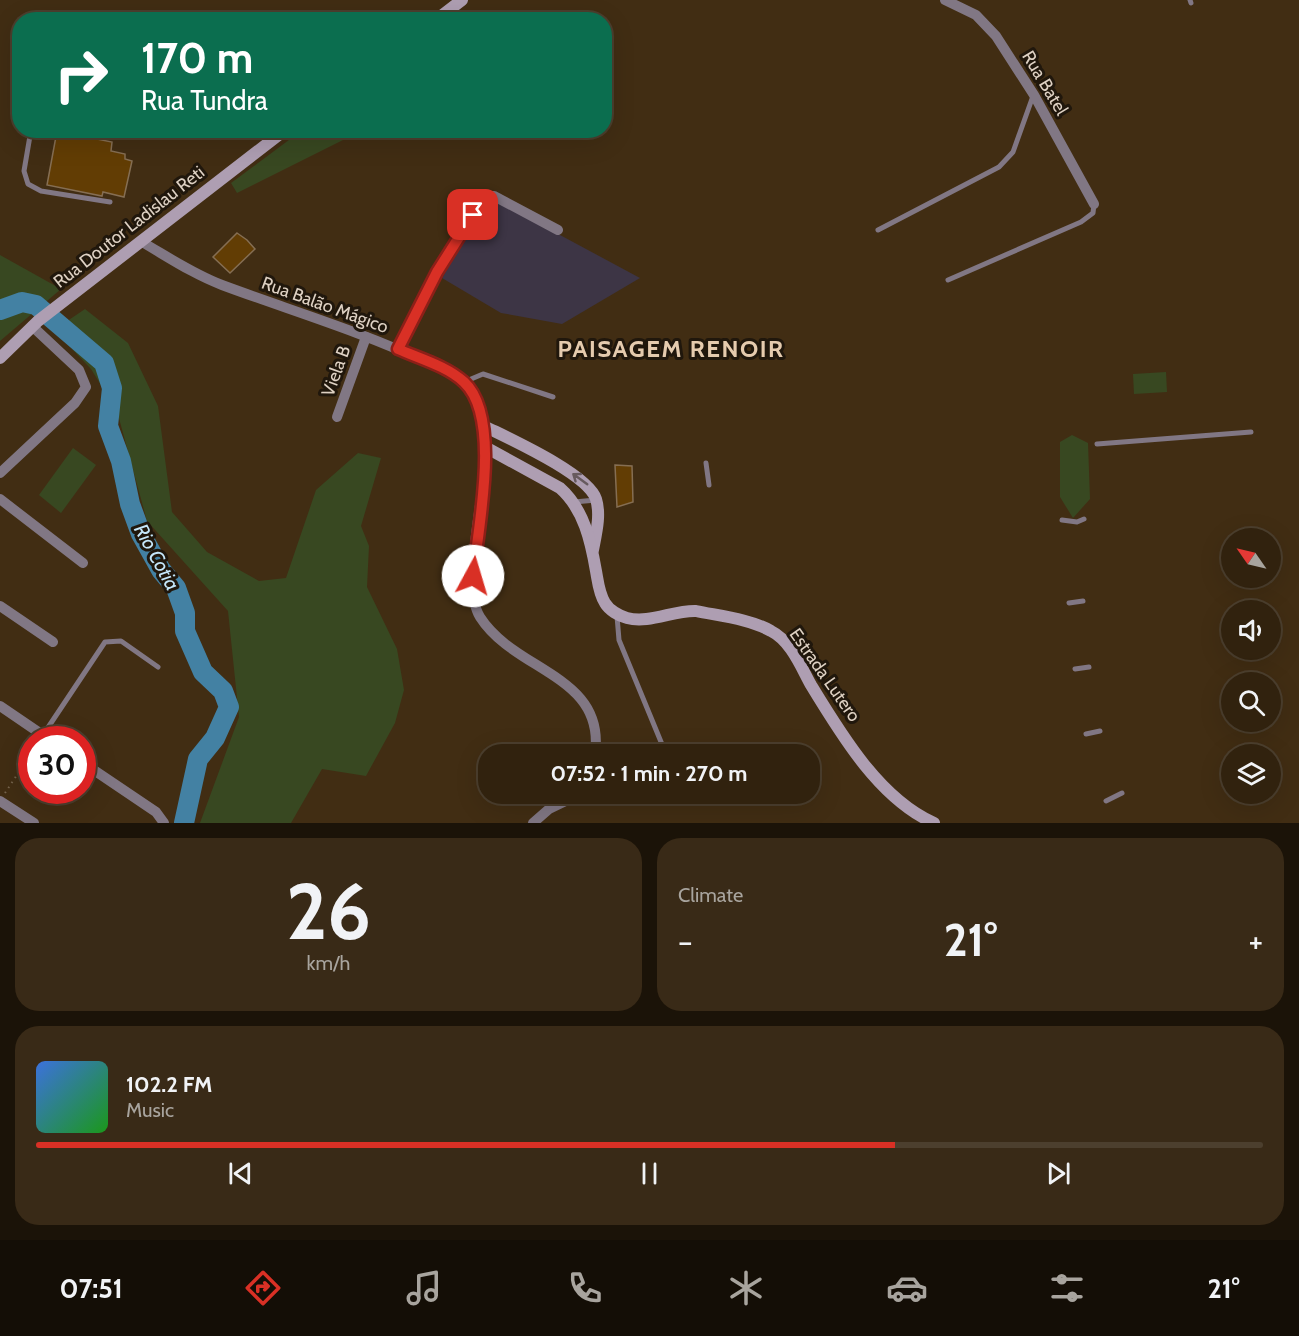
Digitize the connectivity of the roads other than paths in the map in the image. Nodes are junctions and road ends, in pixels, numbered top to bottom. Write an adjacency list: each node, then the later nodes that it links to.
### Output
1 (462, 0): 3 (street)
2 (945, 0): 4 (street, Rua Batel)
3 (446, 12)
4 (1034, 94): 8 (street, Rua Batel); 10 (lane)
5 (30, 138): 7 (lane)
6 (274, 138): 11 (street, Rua Doutor Ladislau Reti)
7 (110, 202)
8 (1094, 204): 12 (lane)
9 (558, 230): 15 (street)
10 (878, 230)
11 (142, 242): 13 (street, Rua Doutor Ladislau Reti); 14 (street, Rua Balão Mágico)
12 (948, 280)
13 (35, 323): 16 (street, Rua Doutor Ladislau Reti); 25 (street)
14 (366, 337): 15 (street, Rua Balão Mágico); 19 (street, Viela B)
15 (398, 349): 17 (street, Rua Balão Mágico)
16 (0, 358)
17 (464, 382): 18 (lane); 20 (street)
18 (553, 397)
19 (337, 417)
20 (484, 426): 23 (street); 28 (street, one-way to 20)
21 (1251, 432): 22 (lane)
22 (1097, 444)
23 (486, 448): 29 (street); 47 (street)
24 (706, 463): 26 (lane)
25 (0, 473)
26 (709, 484)
27 (0, 499): 33 (street)
28 (597, 500): 29 (lane); 32 (street)
29 (574, 502): 32 (street)
30 (1083, 519): 31 (lane)
31 (1062, 520)
32 (592, 551): 37 (street)
33 (83, 563)
34 (1083, 601): 35 (lane)
35 (1069, 603)
36 (0, 606): 38 (street)
37 (617, 614): 48 (lane); 57 (street, Estrada Lutero)
38 (53, 642)
39 (158, 667): 44 (lane)
40 (1089, 667): 41 (lane)
41 (1075, 669)
42 (0, 706): 43 (street)
43 (30, 726)
44 (53, 726)
45 (1100, 731): 46 (lane)
46 (1086, 734)
47 (595, 744)
48 (662, 744)
49 (96, 771): 55 (street)
50 (1122, 793): 52 (lane)
51 (0, 801): 54 (street)
52 (1106, 801)
53 (559, 804): 56 (street)
54 (34, 823)
55 (164, 823)
56 (533, 823)
57 (934, 823)

